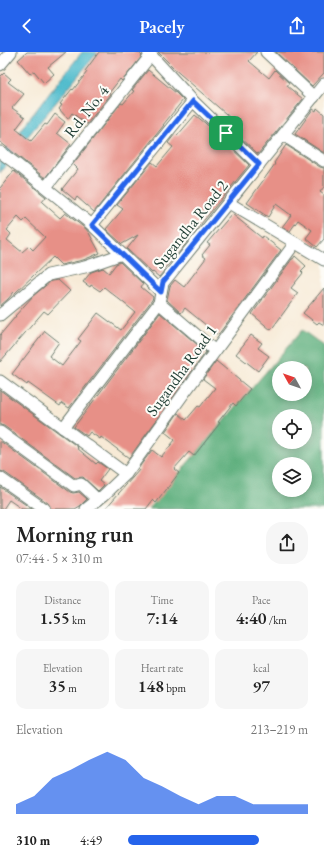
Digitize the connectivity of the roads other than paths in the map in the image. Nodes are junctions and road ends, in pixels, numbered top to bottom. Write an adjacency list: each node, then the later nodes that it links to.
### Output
1 (11, 52): 4 (street)
2 (266, 52): 6 (street)
3 (149, 53): 7 (street); 12 (street, Rd. No. 4)
4 (0, 64)
5 (324, 84): 6 (street, Sugandha Road 2)
6 (314, 97): 8 (street, Sugandha Road 2)
7 (193, 101): 11 (street); 14 (street)
8 (283, 135): 10 (street); 11 (street, Sugandha Road 2)
9 (0, 152): 12 (street)
10 (324, 161)
11 (259, 164): 13 (street, Sugandha Road 2)
12 (46, 188): 14 (street)
13 (229, 203): 15 (street); 18 (street, Sugandha Road 2)
14 (92, 225): 16 (street)
15 (295, 243): 17 (street); 21 (street, Sugandha Road 1)
16 (122, 254): 18 (street); 20 (street)
17 (324, 260)
18 (161, 292): 19 (street, Sugandha Road 2)
19 (159, 303): 21 (street); 23 (street, Sugandha Road 2)
20 (0, 315)
21 (215, 351): 25 (street, Sugandha Road 1)
22 (0, 381): 23 (street)
23 (63, 428): 25 (street)
24 (0, 432): 27 (street)
25 (126, 474): 27 (street, Sugandha Road 1)
26 (0, 478): 28 (street)
27 (98, 500): 29 (street, Sugandha Road 1)
28 (44, 509)
29 (86, 509)

